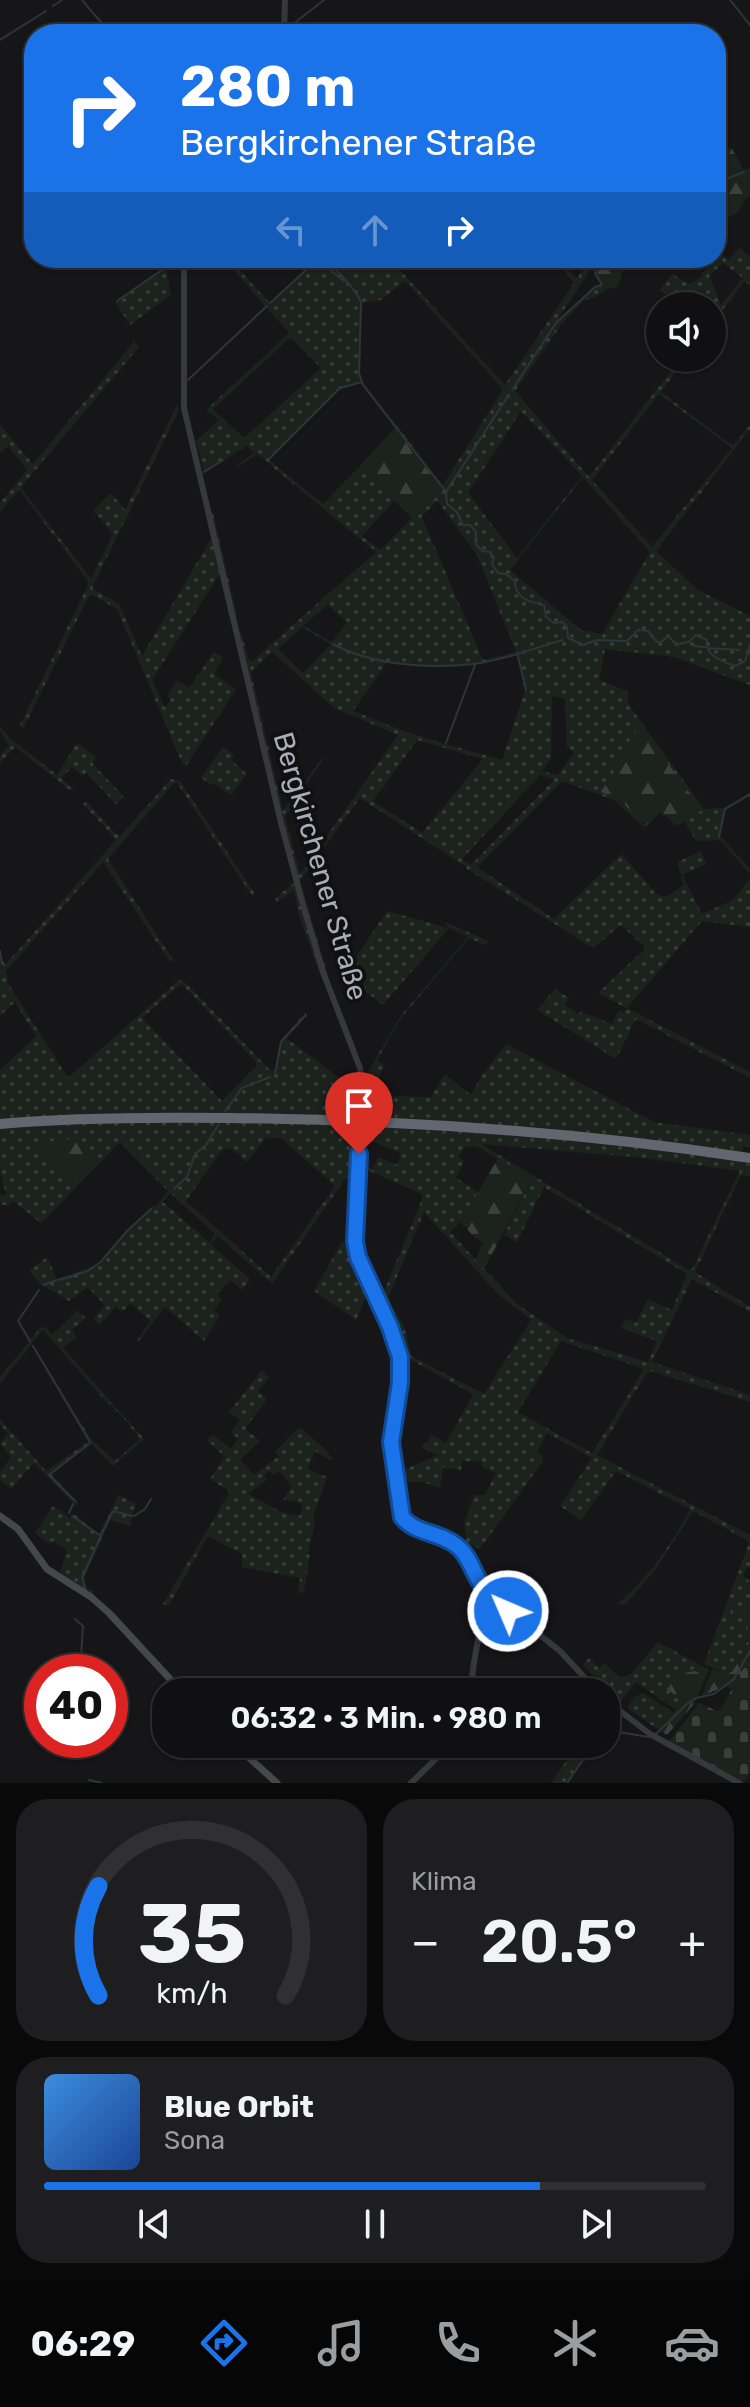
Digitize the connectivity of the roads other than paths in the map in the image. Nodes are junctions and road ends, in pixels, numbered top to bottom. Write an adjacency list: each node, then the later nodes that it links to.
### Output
1 (285, 0): 2 (street)
2 (284, 24)
3 (184, 268): 10 (street, Bergkirchener Straße, bridge)
4 (224, 1114): 5 (highway); 6 (highway); 7 (highway); 8 (highway)
5 (0, 1117)
6 (0, 1124)
7 (750, 1151)
8 (750, 1158)
9 (0, 1516): 11 (main road)
10 (491, 1597): 12 (street); 13 (street)
11 (169, 1678)
12 (472, 1678)
13 (585, 1678)
14 (620, 1710): 19 (street)
15 (249, 1758): 17 (main road)
16 (437, 1758): 18 (street)
17 (277, 1783)
18 (411, 1783)
19 (739, 1783)

